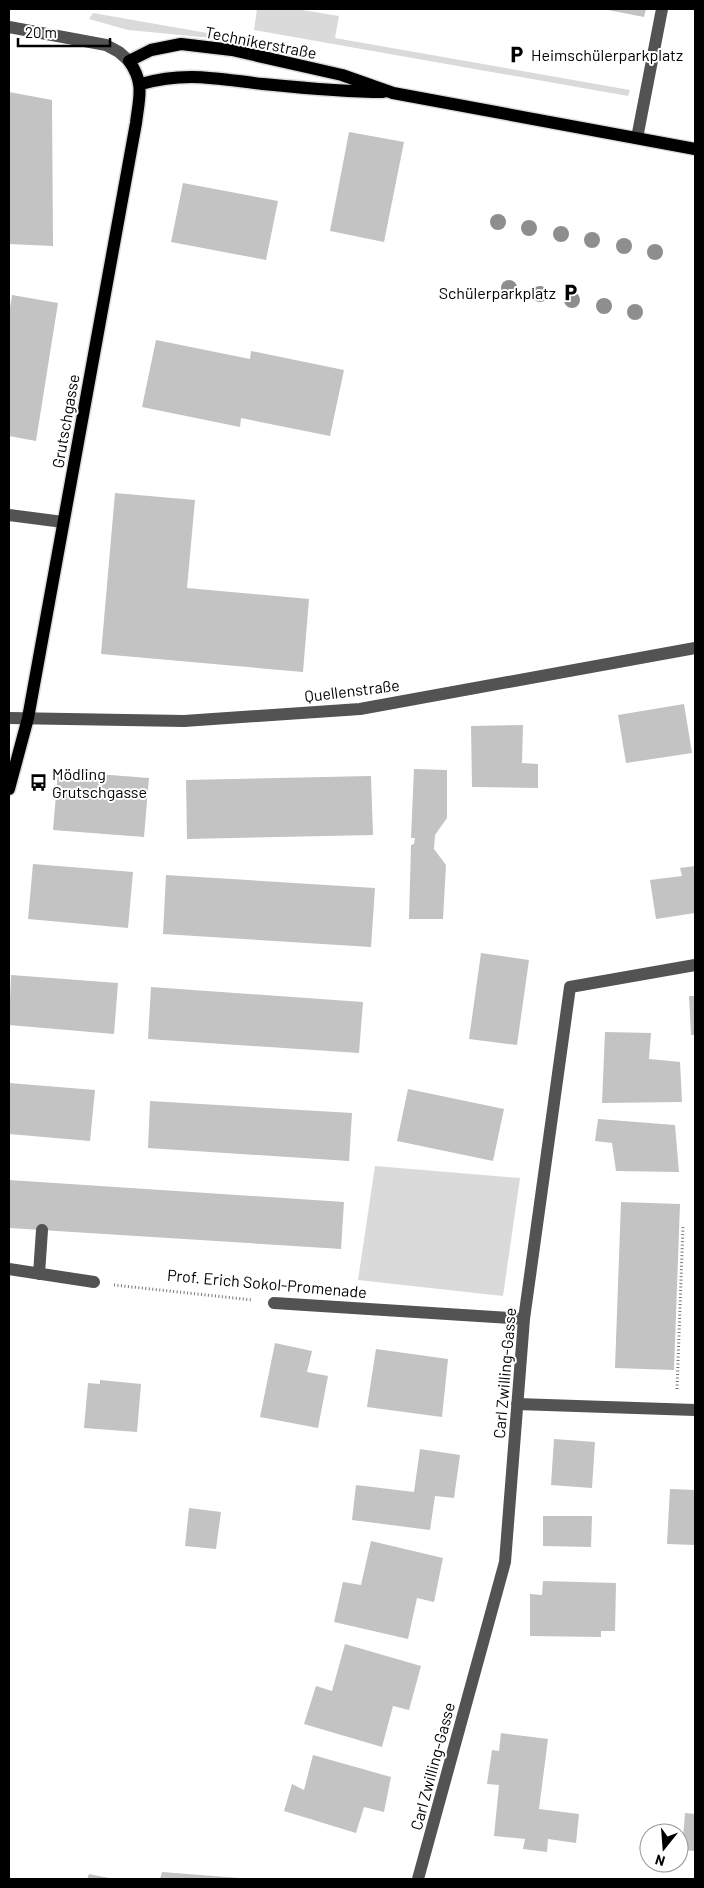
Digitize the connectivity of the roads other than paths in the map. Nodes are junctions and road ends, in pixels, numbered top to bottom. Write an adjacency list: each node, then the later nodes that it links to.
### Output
1 (662, 9): 6 (street)
2 (9, 26): 3 (street)
3 (129, 60): 4 (main road); 5 (main road, Technikerstraße)
4 (141, 84): 5 (main road, Technikerstraße); 9 (main road, Grutschgasse)
5 (393, 92): 6 (main road, Technikerstraße)
6 (637, 138): 7 (main road, Technikerstraße)
7 (695, 149)
8 (9, 514): 9 (street)
9 (63, 522): 12 (main road, Grutschgasse)
10 (695, 648): 12 (street, Quellenstraße)
11 (9, 718): 12 (street, Quellenstraße)
12 (28, 718): 13 (main road, Grutschgasse)
13 (9, 789)
14 (695, 965): 20 (street, Carl Zwilling-Gasse)
15 (42, 1230): 17 (street)
16 (9, 1269): 17 (street)
17 (39, 1274): 18 (street)
18 (94, 1282)
19 (274, 1302): 20 (street, Prof. Erich Sokol-Promenade)
20 (524, 1320): 21 (street, Carl Zwilling-Gasse)
21 (517, 1404): 22 (street); 23 (street, Carl Zwilling-Gasse)
22 (695, 1410)
23 (418, 1879)

